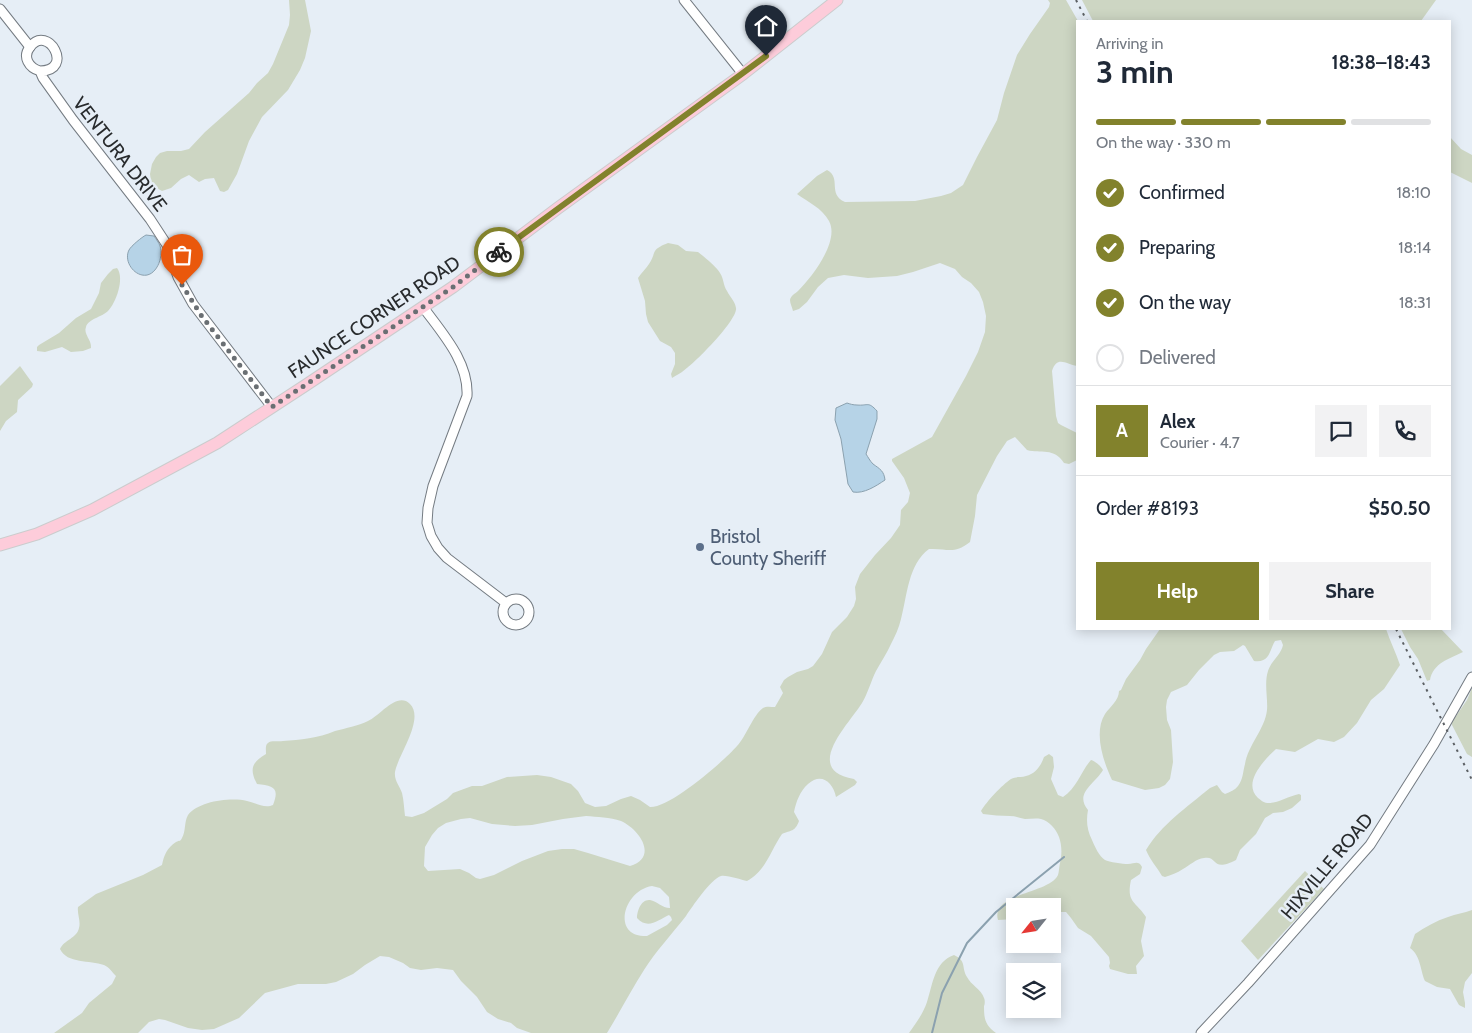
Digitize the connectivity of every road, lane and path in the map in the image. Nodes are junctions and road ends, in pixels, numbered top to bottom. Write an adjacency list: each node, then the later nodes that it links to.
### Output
1 (684, 0): 6 (street)
2 (837, 0): 6 (main road, FAUNCE CORNER ROAD)
3 (0, 9): 4 (street, VENTURA DRIVE)
4 (30, 47): 5 (street, VENTURA DRIVE); 5 (street)
5 (40, 71): 8 (street, VENTURA DRIVE)
6 (743, 74): 7 (main road, FAUNCE CORNER ROAD)
7 (423, 307): 8 (main road, FAUNCE CORNER ROAD); 10 (street)
8 (272, 407): 9 (main road, FAUNCE CORNER ROAD)
9 (0, 545)
10 (506, 603)
11 (1472, 677): 12 (street, HIXVILLE ROAD)
12 (1201, 1033)

